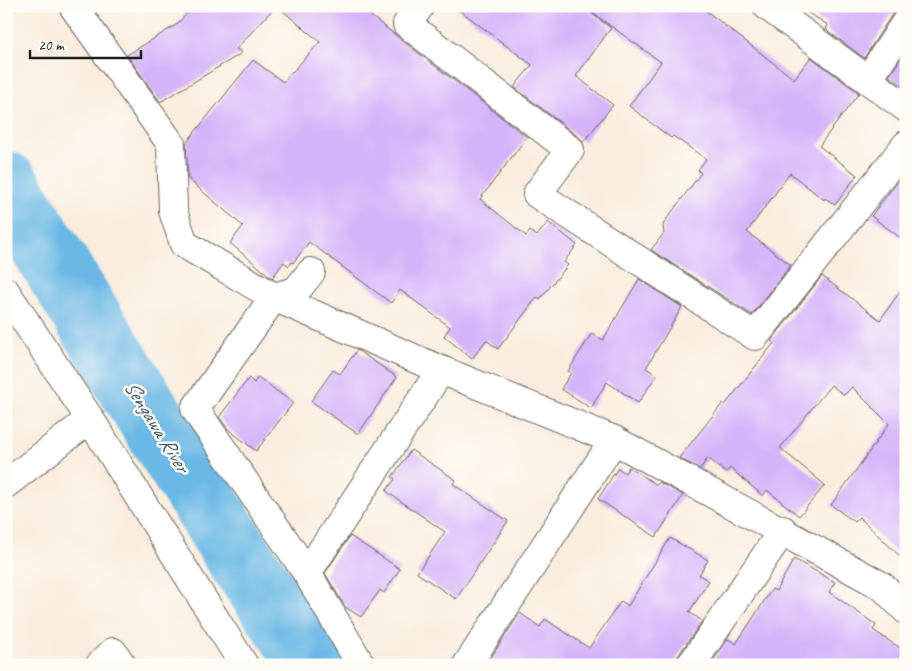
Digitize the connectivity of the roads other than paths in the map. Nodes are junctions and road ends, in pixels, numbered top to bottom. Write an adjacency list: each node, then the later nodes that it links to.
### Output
1 (73, 6): 10 (street)
2 (420, 6): 7 (street)
3 (767, 6): 5 (street)
4 (906, 22): 5 (street)
5 (868, 80): 6 (street)
6 (906, 108)
7 (906, 145)
8 (311, 272): 10 (street)
9 (6, 292): 12 (street)
10 (274, 297): 11 (street); 16 (street)
11 (441, 370): 13 (street); 16 (street)
12 (90, 419): 14 (street); 20 (street)
13 (614, 440): 15 (street); 22 (street)
14 (6, 484)
15 (783, 530): 17 (street); 23 (street)
16 (306, 573): 21 (street)
17 (906, 610)
18 (100, 665): 19 (street)
19 (122, 665)
20 (244, 665)
21 (361, 665)
22 (467, 665)
23 (691, 665)

